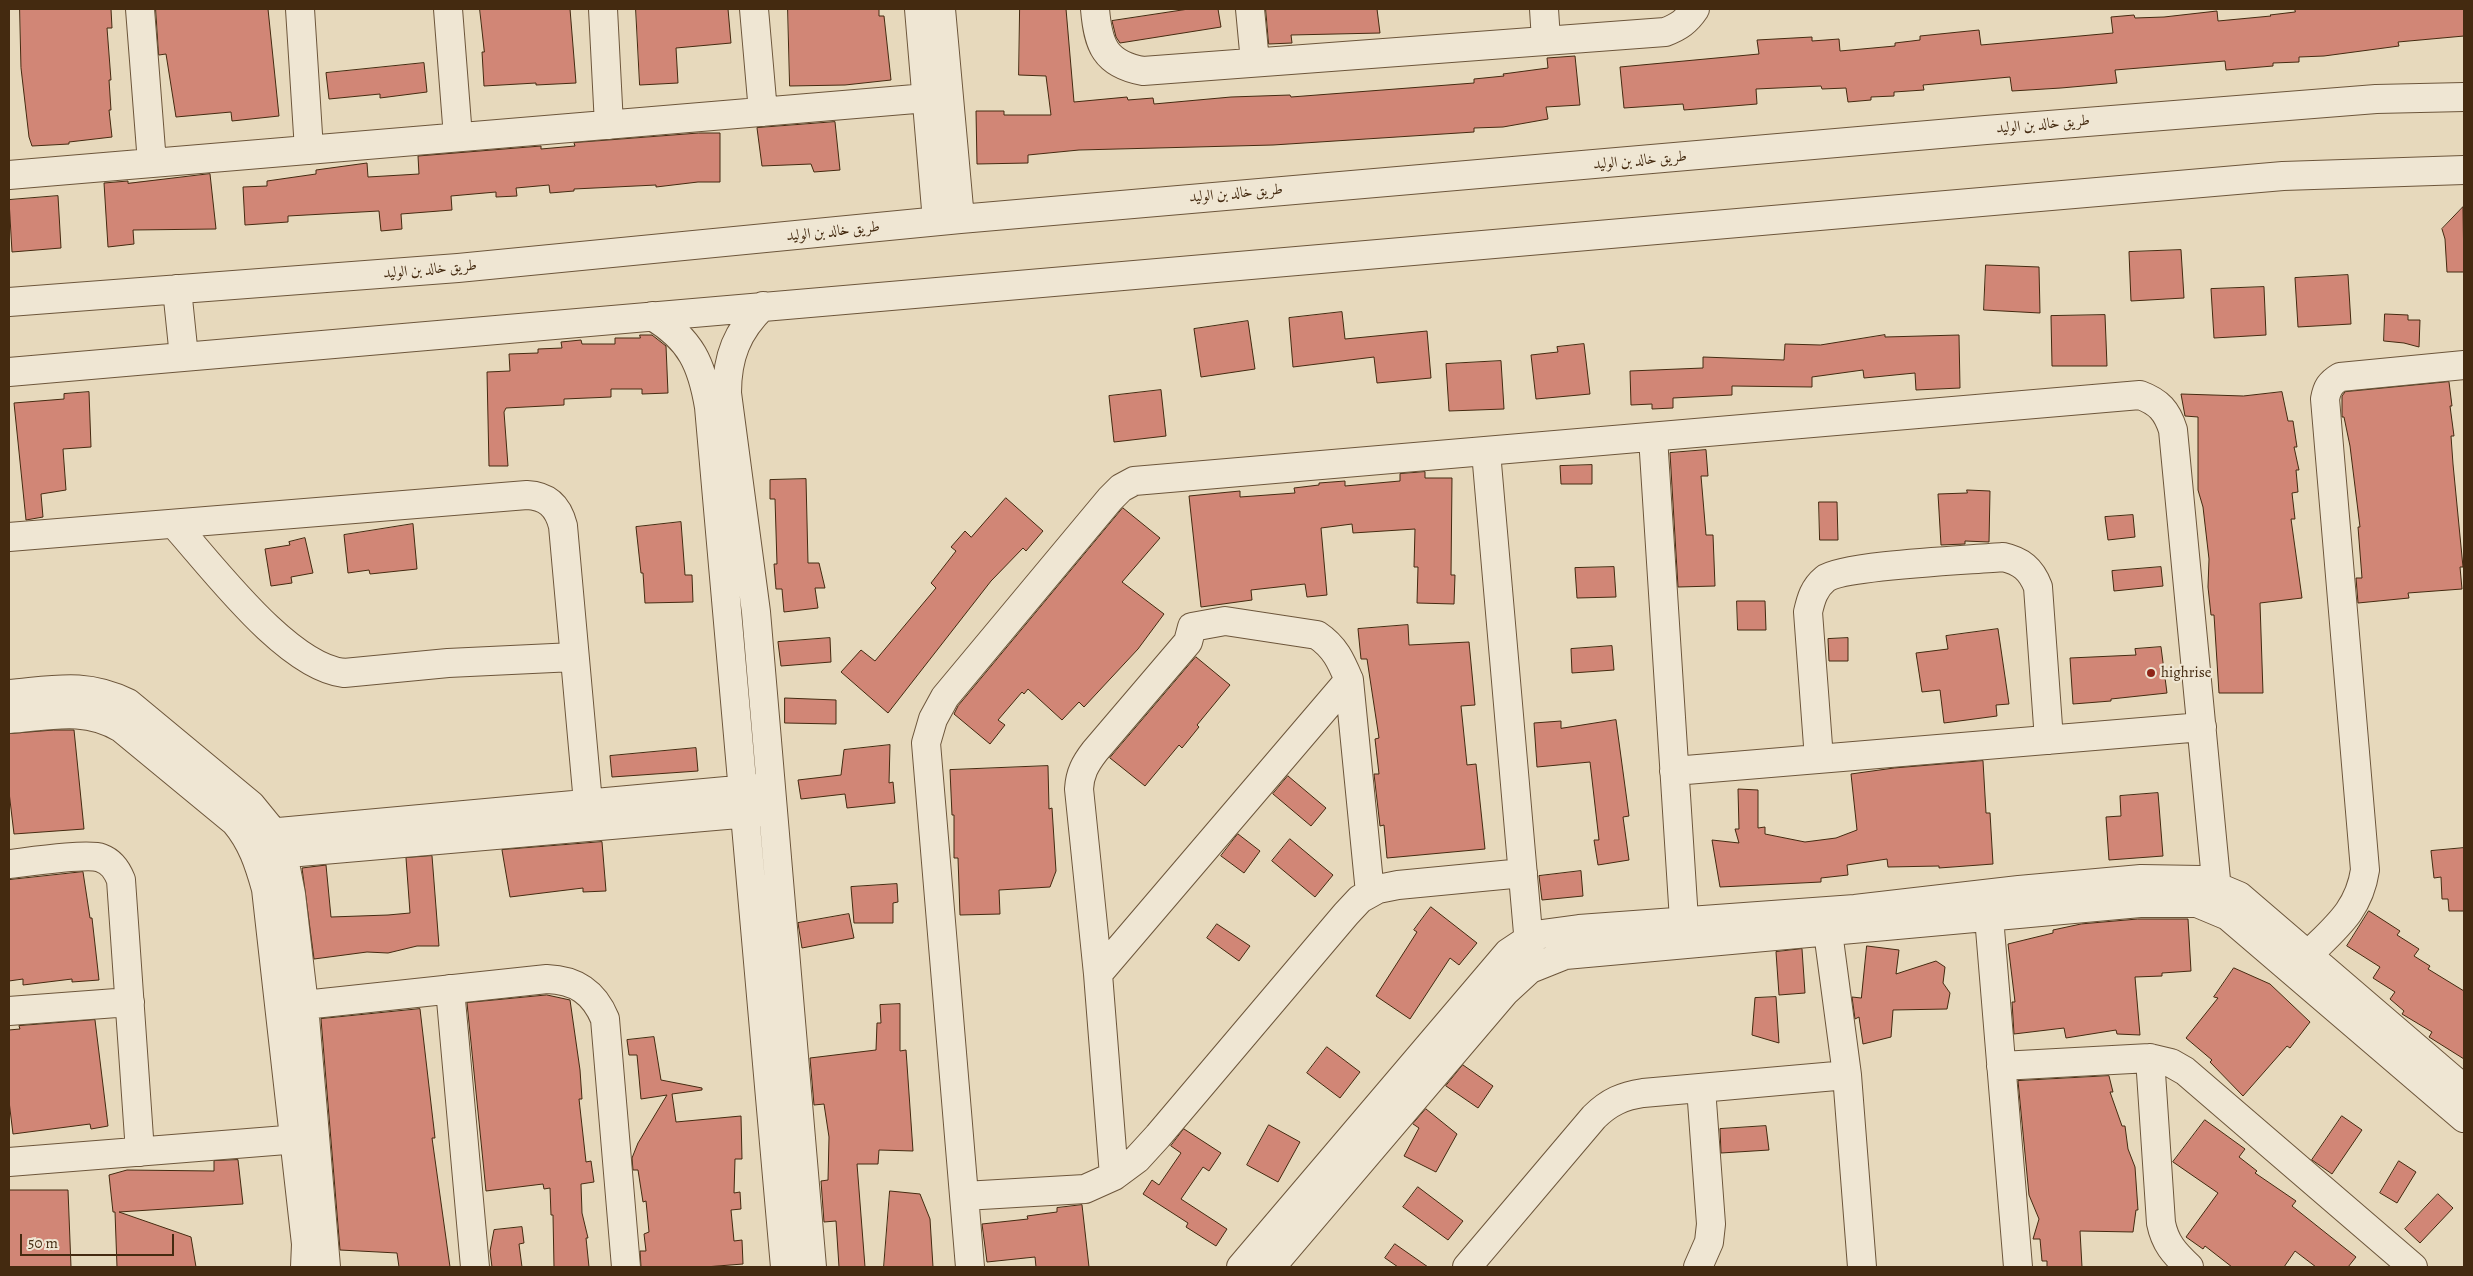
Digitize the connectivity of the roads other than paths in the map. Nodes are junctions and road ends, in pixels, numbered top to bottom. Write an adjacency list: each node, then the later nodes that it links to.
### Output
1 (140, 9): 20 (street)
2 (300, 9): 19 (street)
3 (448, 9): 18 (street)
4 (603, 9): 17 (street)
5 (754, 9): 16 (street)
6 (919, 9): 15 (street)
7 (942, 9): 23 (street)
8 (1095, 9): 13 (street)
9 (1250, 9): 13 (street)
10 (1544, 9): 12 (street)
11 (1695, 9): 12 (street)
12 (1546, 40): 13 (street)
13 (1255, 62)
14 (2464, 97): 23 (street, طريق خالد بن الوليد)
15 (927, 98): 16 (street); 23 (street)
16 (762, 112): 17 (street)
17 (610, 125): 18 (street)
18 (458, 137): 19 (street)
19 (309, 150): 20 (street)
20 (152, 163): 22 (street)
21 (2464, 170): 26 (street)
22 (9, 175)
23 (949, 220): 24 (street, طريق خالد بن الوليد)
24 (177, 289): 25 (street, طريق خالد بن الوليد); 28 (street)
25 (9, 302)
26 (763, 306): 27 (street); 43 (street)
27 (652, 316): 28 (street); 44 (street)
28 (184, 356): 30 (street)
29 (2464, 365): 56 (street)
30 (9, 372)
31 (1653, 437): 32 (street); 39 (street); 42 (street)
32 (1486, 452): 48 (street); 73 (street)
33 (174, 524): 34 (street); 35 (street); 35 (street)
34 (9, 537)
35 (574, 657): 45 (street)
36 (1349, 680): 50 (street); 58 (street); 58 (street)
37 (9, 694): 46 (street)
38 (9, 719): 46 (street)
39 (2202, 726): 40 (street); 49 (street)
40 (2049, 740): 41 (street); 41 (street)
41 (1819, 759): 42 (street)
42 (1674, 771): 53 (street)
43 (772, 799): 44 (street); 79 (street)
44 (743, 801): 45 (street); 46 (street); 78 (street)
45 (588, 803): 46 (street)
46 (265, 844): 61 (street); 69 (street)
47 (9, 864): 60 (street)
48 (1523, 873): 50 (street); 55 (street)
49 (2216, 885): 51 (street); 53 (street); 56 (street)
50 (1370, 893): 72 (street)
51 (2219, 911): 52 (street); 68 (street)
52 (1989, 916): 54 (street); 64 (street)
53 (1684, 920): 55 (street)
54 (1828, 932): 57 (street); 65 (street)
55 (1529, 939): 57 (street); 81 (street)
56 (2309, 954): 67 (street)
57 (1530, 969): 82 (street)
58 (1098, 974): 72 (street)
59 (450, 989): 61 (street); 76 (street); 77 (street)
60 (130, 1002): 62 (street); 70 (street)
61 (304, 1005): 69 (street)
62 (9, 1011)
63 (2150, 1058): 64 (street); 87 (street); 88 (street)
64 (2001, 1066): 86 (street)
65 (1847, 1076): 66 (street); 85 (street)
66 (1701, 1088): 83 (street); 84 (street)
67 (2464, 1089)
68 (2464, 1118)
69 (305, 1139): 70 (street); 74 (street); 75 (street)
70 (140, 1152): 71 (street)
71 (9, 1162)
72 (1114, 1176): 73 (street)
73 (964, 1196): 80 (street)
74 (304, 1267)
75 (326, 1267)
76 (475, 1267)
77 (626, 1267)
78 (785, 1267)
79 (812, 1267)
80 (970, 1267)
81 (1241, 1267)
82 (1272, 1267)
83 (1467, 1267)
84 (1698, 1267)
85 (1862, 1267)
86 (2018, 1267)
87 (2189, 1267)
88 (2413, 1267)

